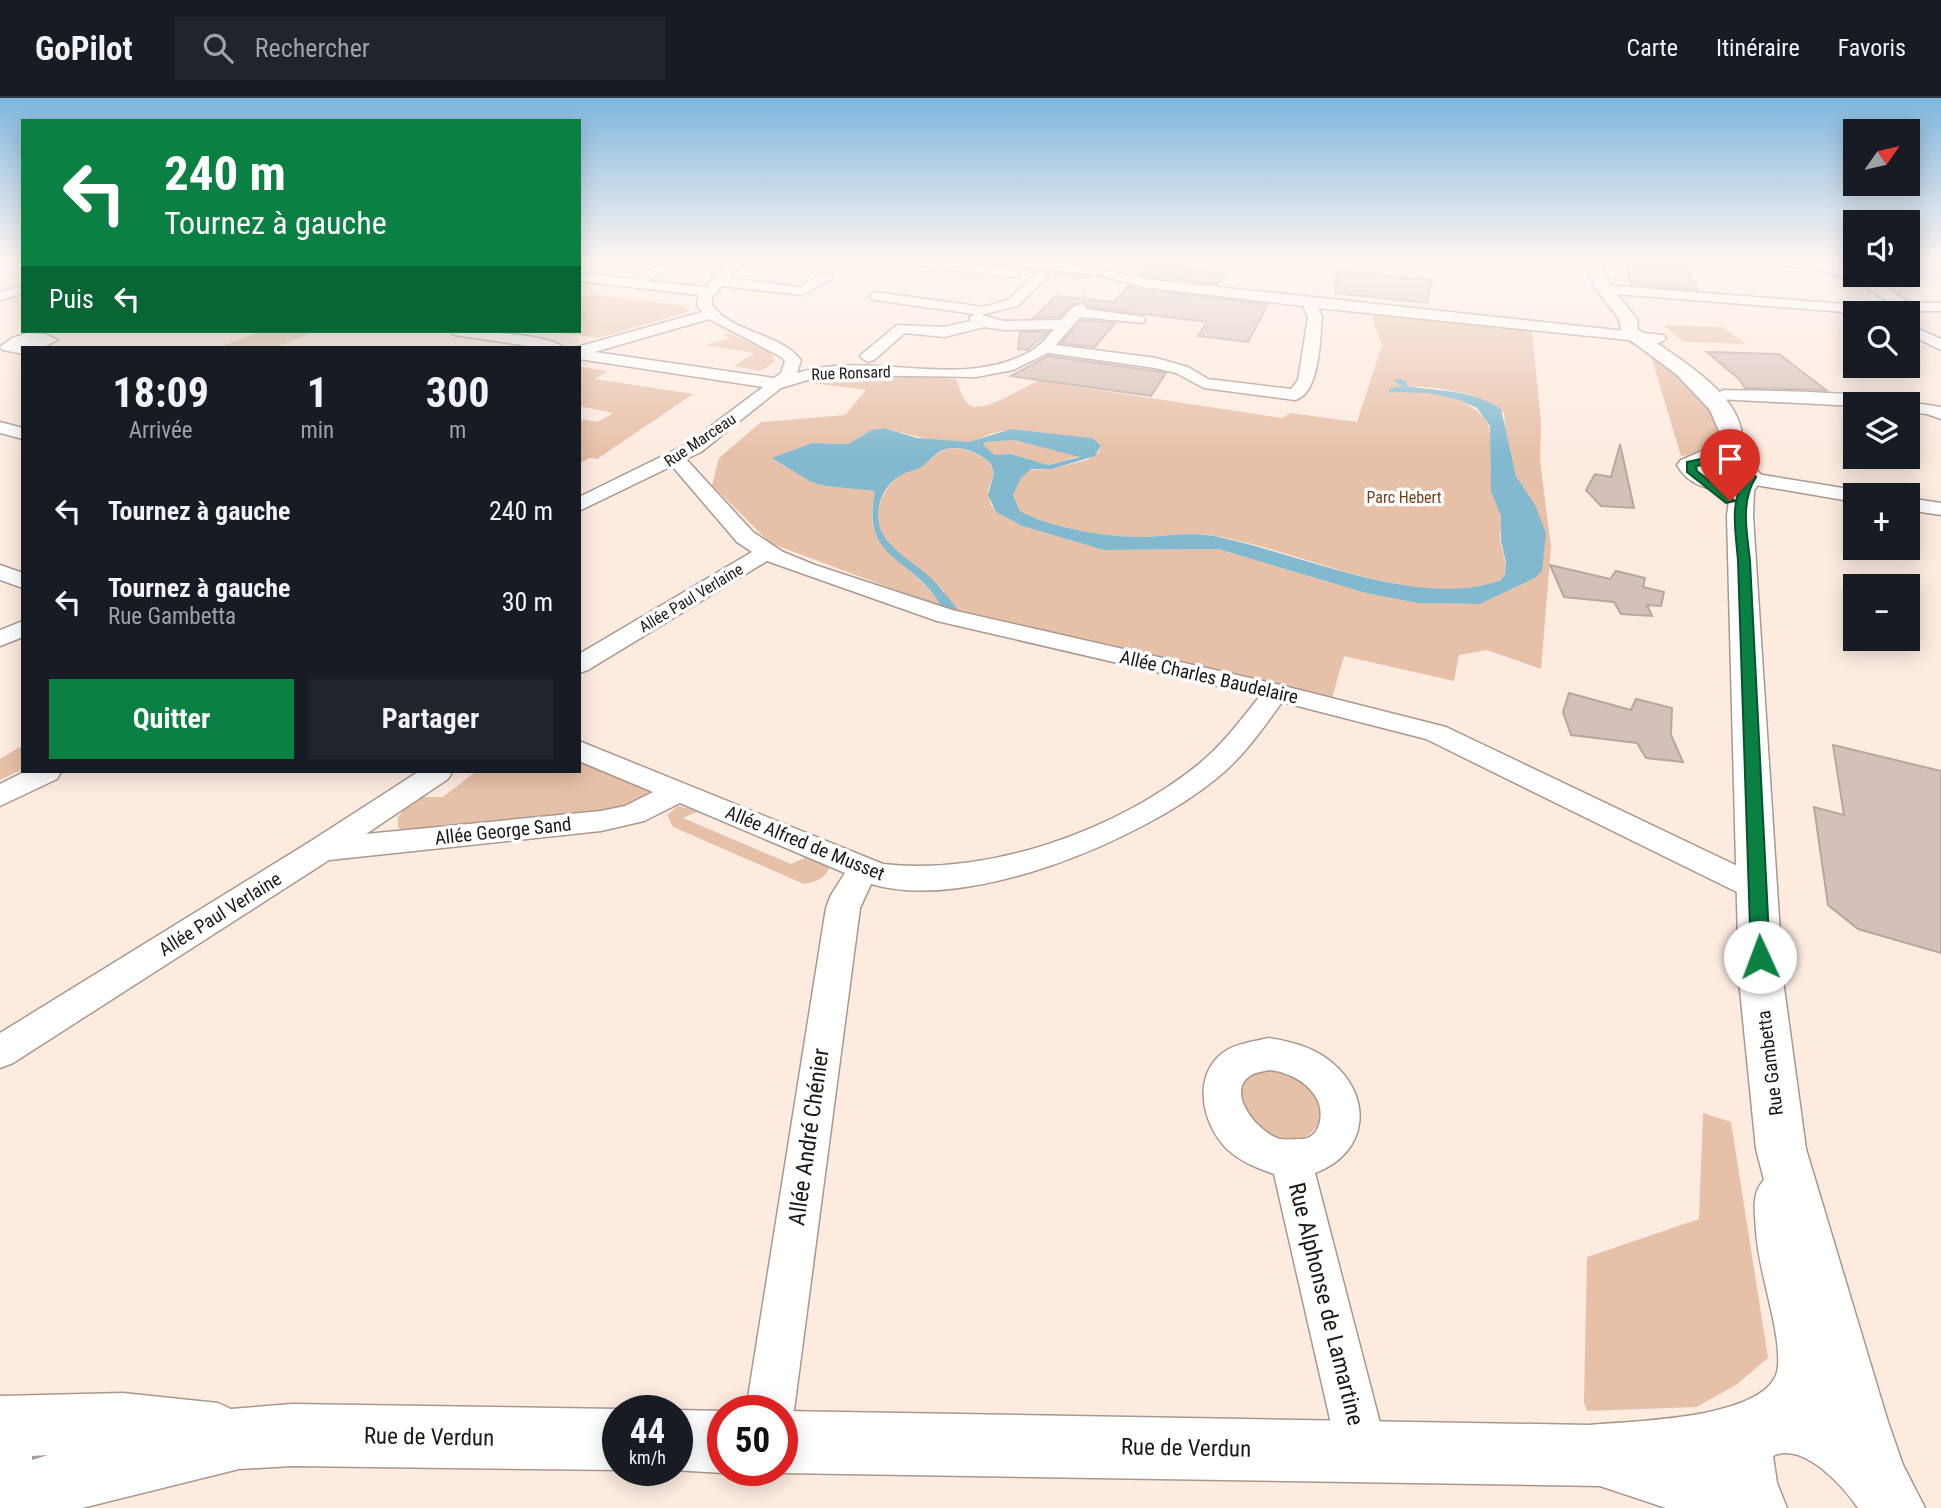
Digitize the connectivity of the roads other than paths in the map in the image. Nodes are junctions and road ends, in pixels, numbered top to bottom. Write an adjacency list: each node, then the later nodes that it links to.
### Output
1 (675, 325): 19 (street)
2 (728, 325): 23 (street)
3 (962, 325): 21 (street)
4 (1063, 325): 18 (street, Rue Ronsard)
5 (1135, 325): 22 (street, Rue Ronsard)
6 (1314, 325): 22 (street)
7 (1535, 325): 11 (street)
8 (1634, 325): 11 (main road, Rue Gambetta)
9 (58, 333): 13 (street)
10 (448, 334): 15 (street); 16 (street)
11 (1643, 334): 26 (main road, Rue Gambetta); 33 (main road, Rue Gambetta)
12 (1920, 334): 14 (street)
13 (34, 345): 17 (street)
14 (1941, 345)
15 (505, 346)
16 (552, 346)
17 (10, 347)
18 (1044, 348): 22 (street); 24 (street, Rue Ronsard)
19 (581, 352)
20 (581, 353): 25 (street)
21 (868, 356)
22 (1110, 357)
23 (793, 364): 24 (street, Rue Ronsard); 25 (street)
24 (925, 371): 25 (street, Rue Ronsard)
25 (779, 384): 32 (street, Rue Marceau)
26 (1723, 396): 27 (street); 34 (main road, Rue Gambetta)
27 (1843, 399)
28 (1920, 408): 29 (street)
29 (1941, 414)
30 (0, 427): 31 (street)
31 (21, 433)
32 (676, 459): 36 (street, Rue Marceau); 39 (street, Allée Charles Baudelaire)
33 (1701, 469): 34 (main road); 34 (main road)
34 (1745, 487): 35 (street); 53 (main road, Rue Gambetta)
35 (1843, 495)
36 (581, 504)
37 (1920, 506): 38 (street)
38 (1941, 509)
39 (767, 552): 44 (street, Allée Paul Verlaine); 45 (street, Allée Charles Baudelaire)
40 (0, 572): 41 (street)
41 (21, 580)
42 (21, 629): 43 (street)
43 (0, 639)
44 (581, 664)
45 (1276, 692): 52 (street, Allée Alfred de Musset); 53 (street, Allée Charles Baudelaire)
46 (581, 751): 49 (street, Allée Alfred de Musset)
47 (45, 773): 50 (street)
48 (436, 773): 51 (street, Allée Paul Verlaine)
49 (678, 792): 51 (street, Allée George Sand); 52 (street, Allée Alfred de Musset)
50 (0, 796)
51 (322, 849): 54 (street, Allée Paul Verlaine)
52 (864, 870): 57 (street, Allée André Chénier)
53 (1758, 888): 55 (main road, Rue Gambetta)
54 (0, 1052)
55 (1781, 1149): 58 (main road, Rue Gambetta); 66 (main road, Rue Gambetta)
56 (1291, 1158): 63 (street, Rue Alphonse de Lamartine)
57 (772, 1395)
58 (1761, 1427): 64 (main road, Rue de Verdun); 66 (main road); 69 (main road)
59 (0, 1428): 60 (main road, Rue de Verdun); 65 (main road)
60 (239, 1438): 61 (main road, Rue de Verdun); 67 (main road, Rue de Verdun)
61 (602, 1440)
62 (798, 1443): 63 (main road, Rue de Verdun)
63 (1362, 1450): 64 (main road, Rue de Verdun)
64 (1589, 1456): 68 (main road, Rue de Verdun)
65 (0, 1464)
66 (1886, 1495)
67 (0, 1501)
68 (1734, 1508)
69 (1755, 1508)

